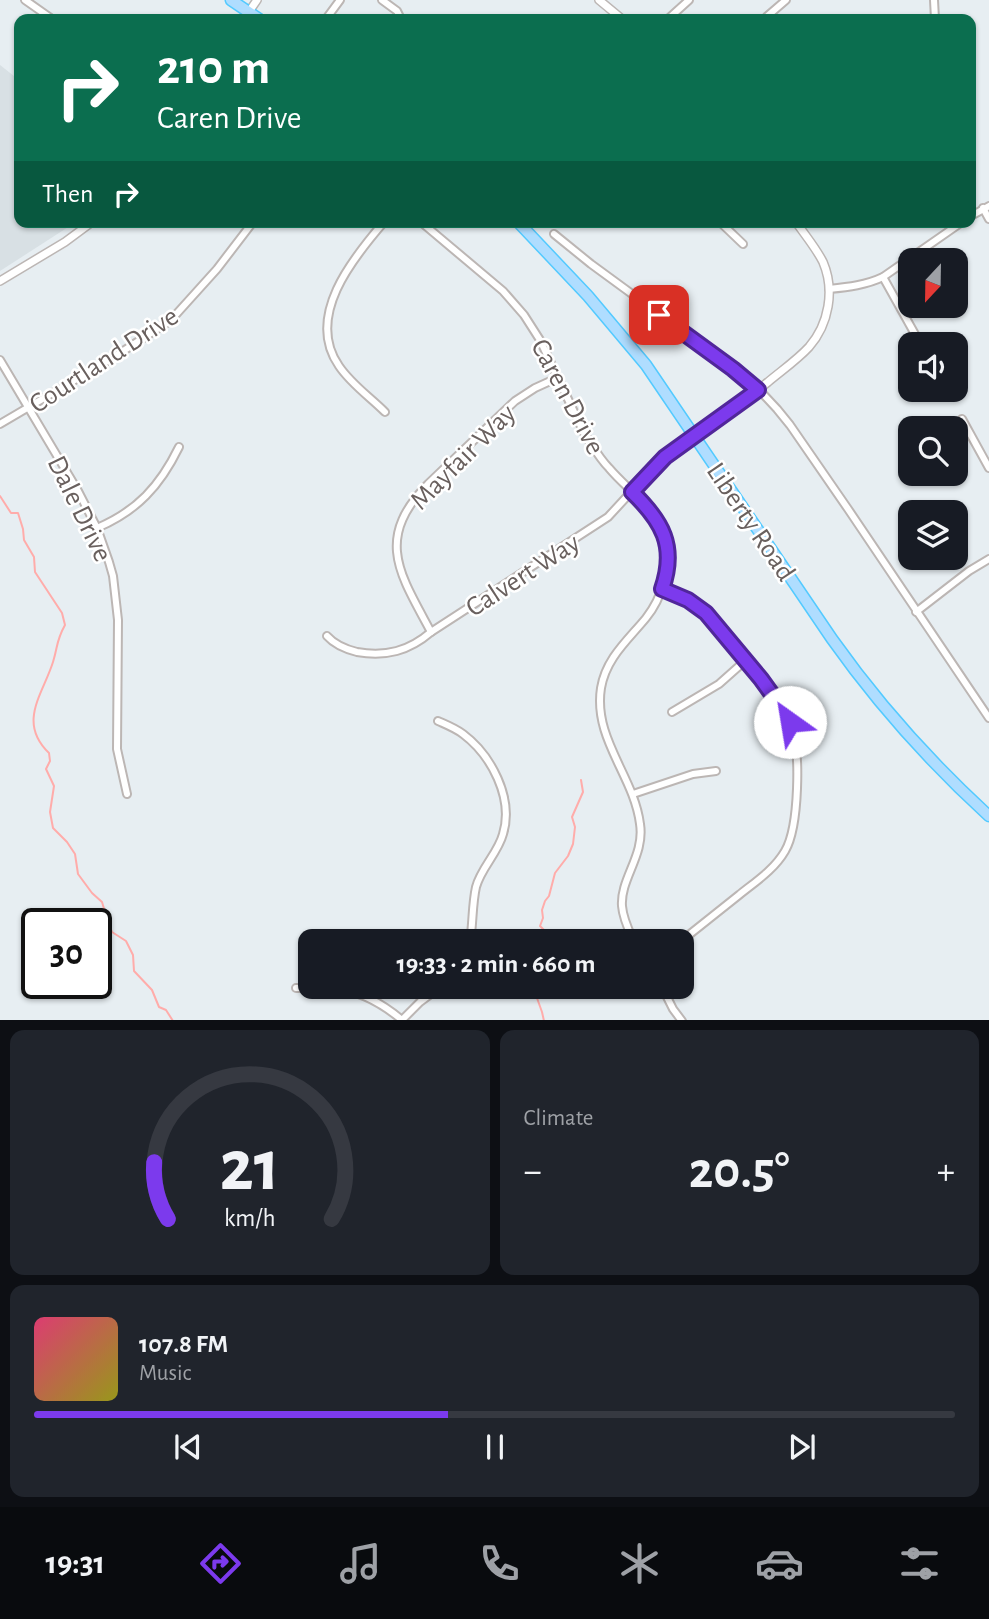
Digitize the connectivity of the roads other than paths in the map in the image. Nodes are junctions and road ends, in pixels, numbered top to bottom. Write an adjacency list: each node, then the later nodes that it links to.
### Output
1 (25, 0): 9 (street)
2 (231, 0): 10 (main road)
3 (329, 0): 8 (street)
4 (382, 0): 11 (street)
5 (599, 0): 12 (street)
6 (689, 0): 13 (street)
7 (786, 0): 14 (street)
8 (338, 3)
9 (45, 14)
10 (244, 14)
11 (398, 14)
12 (616, 14)
13 (674, 14)
14 (770, 14)
15 (986, 207): 16 (street)
16 (989, 219)
17 (84, 228): 28 (street)
18 (248, 228): 34 (street, Courtland Drive)
19 (379, 228): 35 (street)
20 (428, 228): 32 (street, Caren Drive)
21 (524, 228): 38 (main road, Liberty Road)
22 (726, 228): 26 (street)
23 (800, 228): 29 (street)
24 (953, 228): 27 (street)
25 (554, 234): 33 (street)
26 (743, 244)
27 (883, 277): 29 (street); 30 (street)
28 (0, 281)
29 (829, 289): 33 (street)
30 (914, 332)
31 (0, 360): 34 (street, Dale Drive)
32 (557, 377): 41 (street, Caren Drive); 46 (street, Mayfair Way)
33 (758, 390): 38 (street); 45 (street)
34 (29, 407): 36 (street, Courtland Drive); 42 (street, Dale Drive)
35 (385, 412)
36 (0, 424)
37 (968, 430): 40 (street)
38 (694, 435): 41 (street, Calvert Way); 55 (main road, Liberty Road)
39 (178, 447): 42 (street)
40 (989, 468)
41 (632, 492): 44 (street, Caren Drive); 46 (street, Calvert Way)
42 (97, 528): 53 (street, Dale Drive)
43 (989, 559): 45 (street)
44 (662, 589): 48 (street); 54 (street, Caren Drive)
45 (916, 611): 50 (street)
46 (431, 632): 47 (street, Calvert Way)
47 (327, 636)
48 (746, 660): 49 (street); 58 (street)
49 (672, 712)
50 (989, 718)
51 (439, 721): 56 (street)
52 (716, 771): 54 (street)
53 (127, 794)
54 (633, 794): 57 (street, Caren Drive)
55 (989, 816)
56 (472, 929)
57 (628, 929)
58 (694, 931)
59 (296, 988): 62 (street)
60 (424, 999): 62 (street)
61 (668, 999): 63 (street)
62 (402, 1020)
63 (682, 1020)

